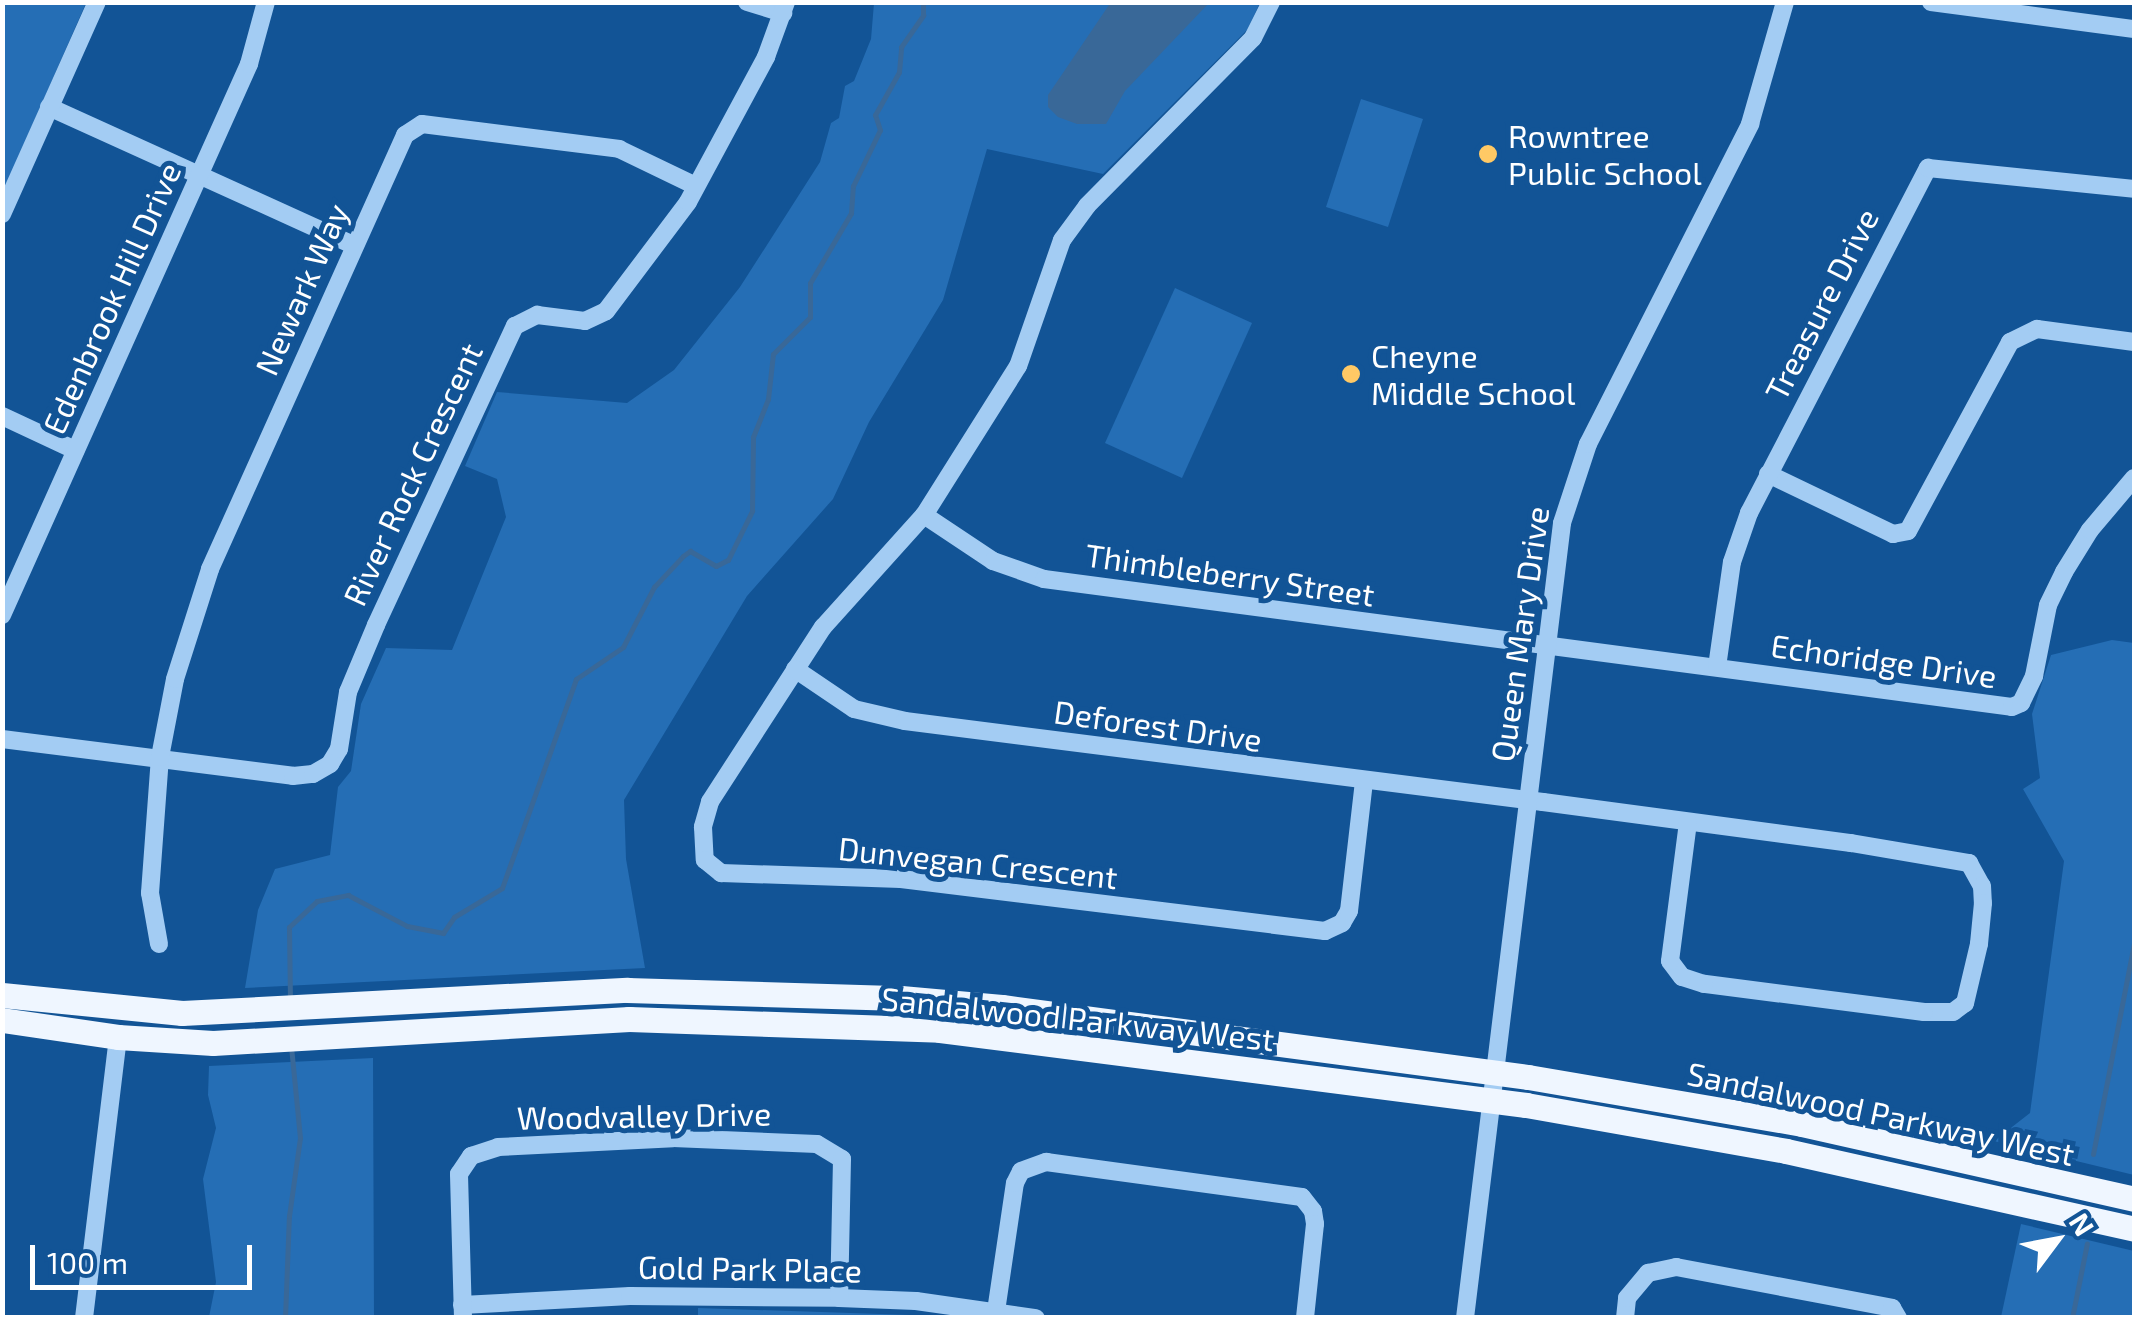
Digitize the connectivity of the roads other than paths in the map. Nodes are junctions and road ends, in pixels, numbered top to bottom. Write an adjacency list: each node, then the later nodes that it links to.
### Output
1 (97, 2): 10 (street)
2 (266, 2): 11 (street, Edenbrook Hill Drive)
3 (747, 2): 8 (street)
4 (1271, 2): 21 (street, Dunvegan Crescent)
5 (1785, 2): 24 (street, Queen Mary Drive)
6 (1931, 2): 7 (street)
7 (1957, 4): 9 (street)
8 (785, 8): 12 (street, River Rock Crescent)
9 (2134, 29)
10 (49, 107): 11 (street); 14 (street)
11 (201, 173): 15 (street); 18 (street, Edenbrook Hill Drive)
12 (696, 186): 15 (street, Newark Way); 28 (street, River Rock Crescent)
13 (2134, 190): 19 (street, Treasure Drive)
14 (2, 214)
15 (353, 245): 28 (street, Newark Way)
16 (2134, 342): 19 (street)
17 (2, 416): 18 (street)
18 (75, 450): 22 (street, Edenbrook Hill Drive)
19 (1768, 474): 25 (street, Treasure Drive)
20 (2134, 478): 25 (street, Echoridge Drive)
21 (924, 515): 24 (street, Thimbleberry Street); 26 (street, Dunvegan Crescent)
22 (7, 590): 23 (street, Edenbrook Hill Drive)
23 (2, 615)
24 (1544, 646): 25 (street, Echoridge Drive); 30 (street, Queen Mary Drive)
25 (1717, 668)
26 (795, 670): 29 (street, Deforest Drive); 29 (street, Dunvegan Crescent)
27 (2, 740): 28 (street, River Rock Crescent)
28 (160, 758): 32 (street, Newark Way)
29 (1364, 782): 30 (street, Deforest Drive)
30 (1526, 800): 31 (street, Deforest Drive); 36 (street, Queen Mary Drive)
31 (1688, 822): 31 (street, Deforest Drive)
32 (159, 944)
33 (2, 995): 36 (main road, Sandalwood Parkway West)
34 (2, 1020): 35 (main road, Sandalwood Parkway West)
35 (118, 1037): 37 (main road, Sandalwood Parkway West); 44 (street)
36 (1496, 1072): 37 (street, Queen Mary Drive); 38 (main road, Sandalwood Parkway West)
37 (1490, 1100): 39 (main road, Sandalwood Parkway West); 48 (street, Queen Mary Drive)
38 (2134, 1199)
39 (2134, 1229)
40 (630, 1296): 41 (street, Gold Park Place); 42 (street, Gold Park Place); 45 (street)
41 (839, 1298): 42 (street, Woodvalley Drive); 43 (street, Gold Park Place)
42 (462, 1311)
43 (995, 1315): 46 (street, Gold Park Place); 47 (street)
44 (84, 1318)
45 (630, 1318)
46 (1036, 1318)
47 (1305, 1318)
48 (1465, 1318)
49 (1625, 1318): 50 (street)
50 (1898, 1318)

